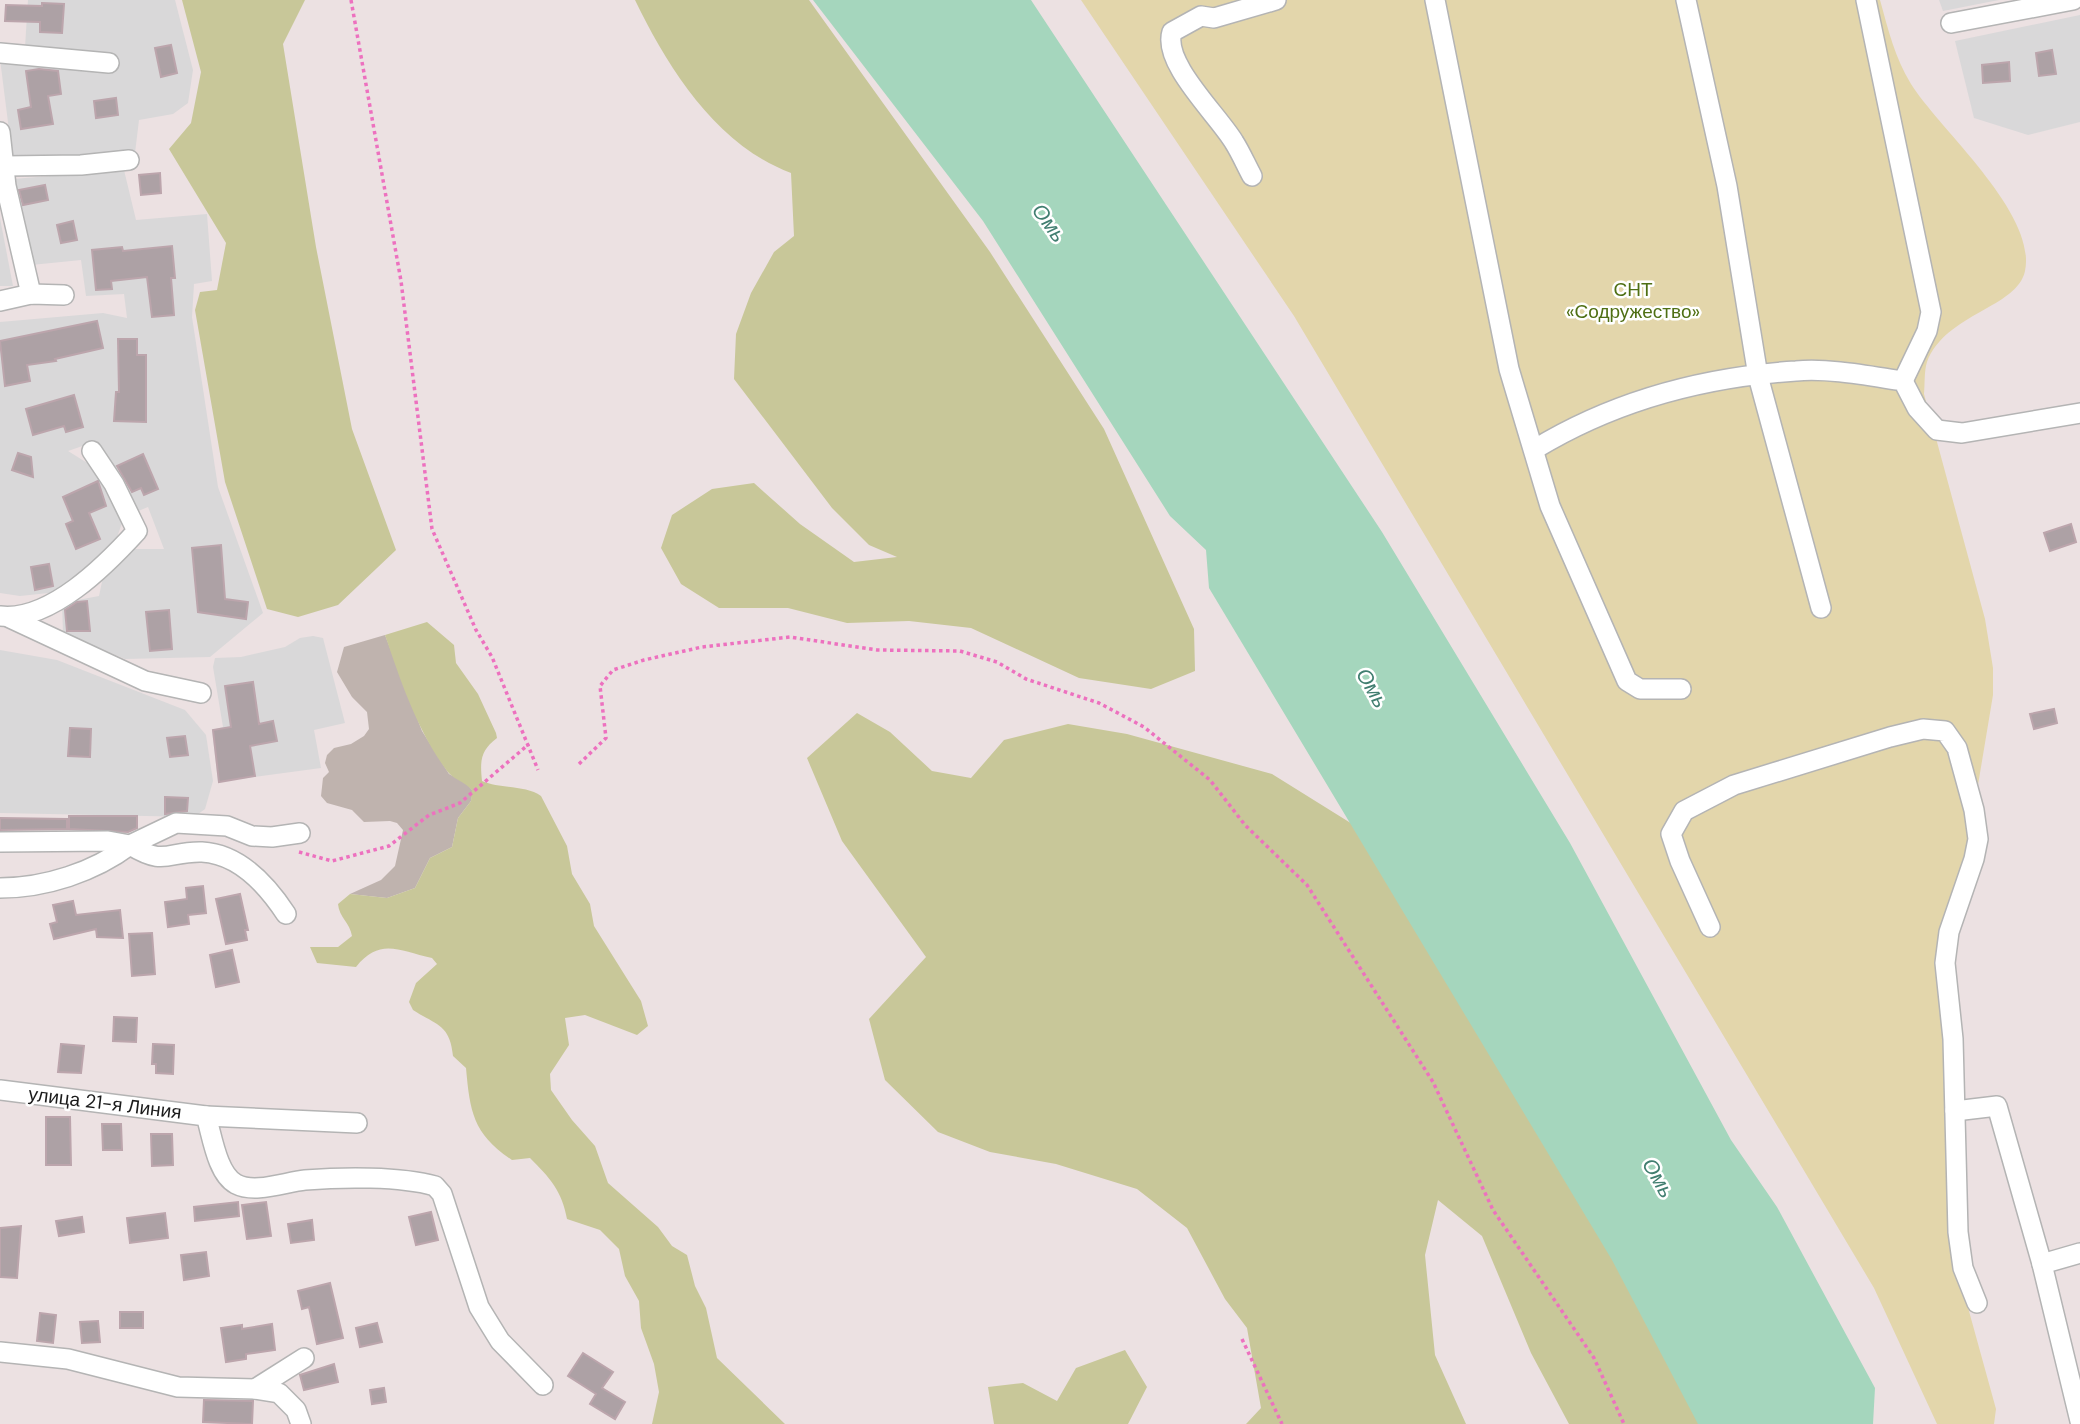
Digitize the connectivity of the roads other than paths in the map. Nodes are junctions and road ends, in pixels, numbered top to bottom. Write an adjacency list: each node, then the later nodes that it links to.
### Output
1 (1189, 0): 7 (street)
2 (1276, 0): 7 (street)
3 (1435, 0): 21 (street)
4 (1686, 0): 18 (street)
5 (1866, 0): 19 (street)
6 (2073, 0): 8 (street)
7 (1201, 16): 14 (street)
8 (1951, 23)
9 (0, 53): 10 (street)
10 (109, 63)
11 (0, 132): 13 (street)
12 (129, 160): 13 (street)
13 (5, 166): 15 (street)
14 (1252, 176)
15 (31, 294): 16 (street); 17 (street)
16 (64, 295)
17 (0, 301)
18 (1758, 376): 19 (street); 21 (street); 23 (street)
19 (1903, 381): 20 (street)
20 (2080, 413)
21 (1535, 449): 25 (street)
22 (92, 452): 24 (street)
23 (1821, 608)
24 (5, 617): 26 (street)
25 (1681, 689)
26 (201, 693)
27 (300, 833): 29 (street)
28 (0, 842): 29 (street)
29 (130, 845): 30 (street); 31 (street)
30 (0, 887)
31 (286, 914)
32 (1710, 926): 34 (street)
33 (0, 1090): 35 (street, улица 21-я Линия)
34 (1955, 1111): 38 (street); 39 (street)
35 (206, 1116): 36 (street); 42 (street, улица 21-я Линия)
36 (357, 1123)
37 (2080, 1253): 38 (street)
38 (2042, 1265): 44 (street)
39 (1977, 1303)
40 (0, 1352): 43 (street)
41 (304, 1358): 43 (street)
42 (543, 1385)
43 (255, 1389): 45 (street)
44 (2080, 1421)
45 (301, 1424)

